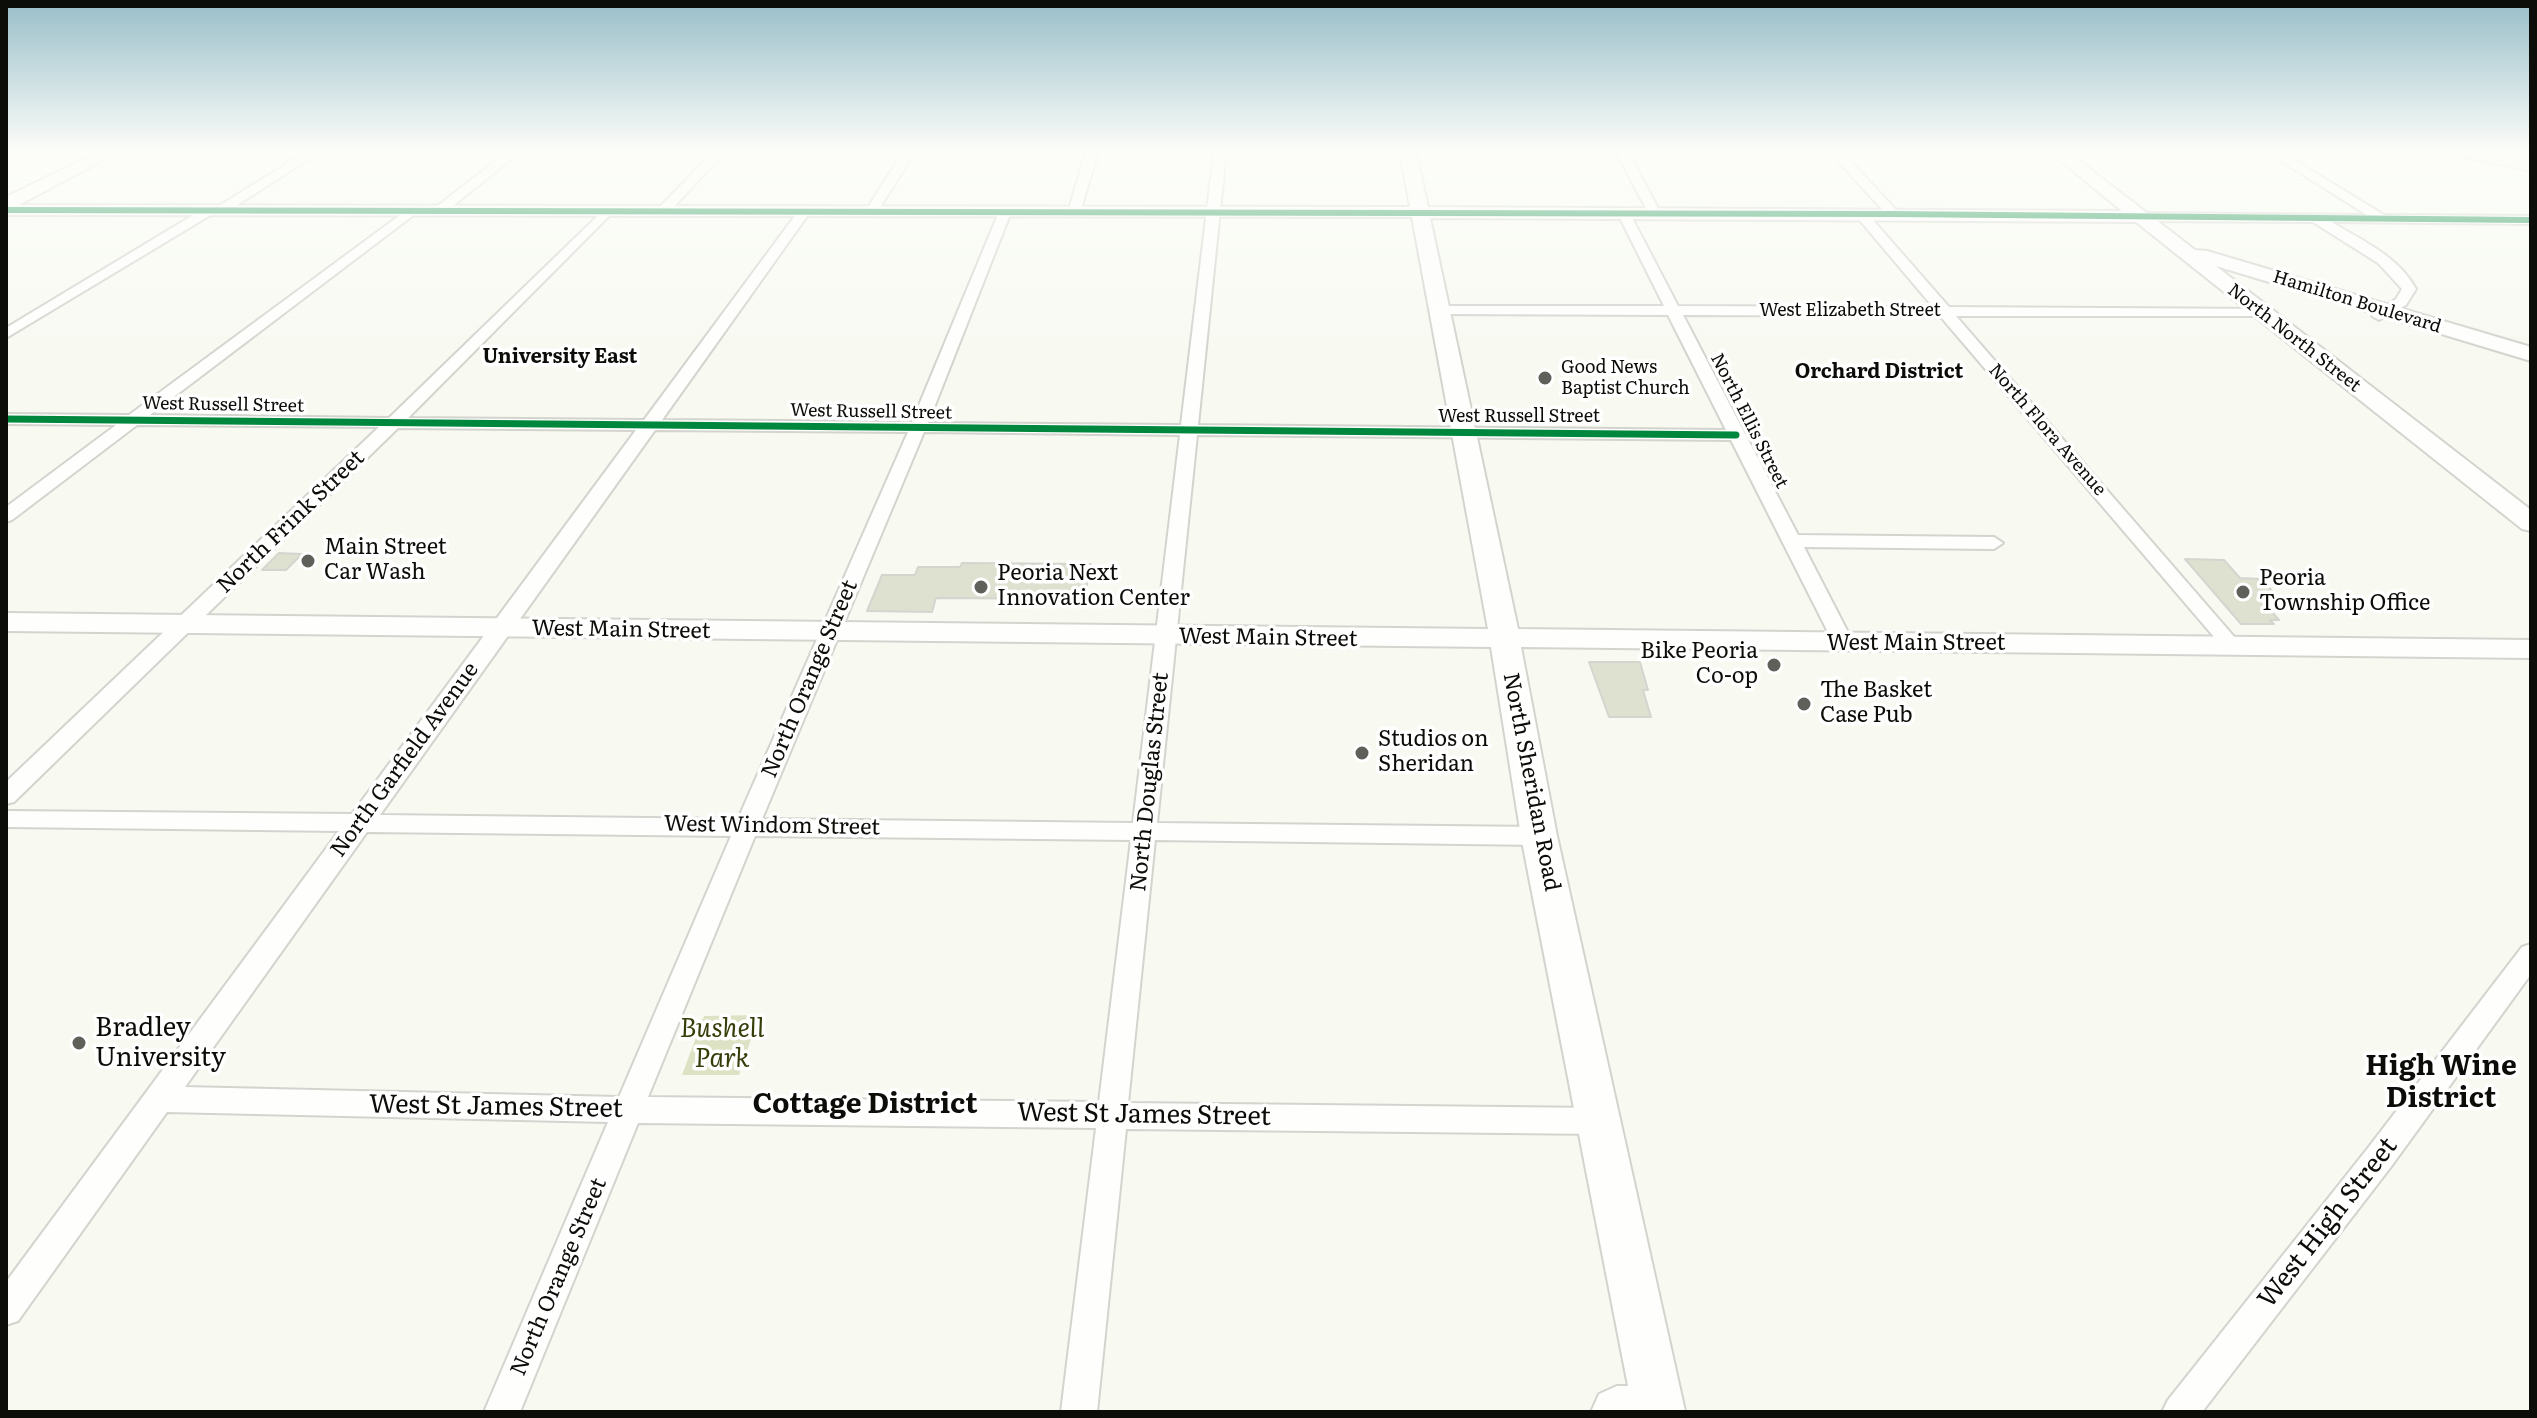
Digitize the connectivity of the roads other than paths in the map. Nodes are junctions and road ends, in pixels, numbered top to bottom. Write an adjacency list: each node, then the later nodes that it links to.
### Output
1 (202, 218): 21 (street)
2 (401, 218): 25 (street)
3 (600, 218): 26 (street, North Frink Street)
4 (799, 218): 27 (street, North Garfield Avenue)
5 (1003, 218): 28 (street, North Orange Street)
6 (1212, 218): 29 (street, North Douglas Street)
7 (1419, 218): 16 (street, North Sheridan Road)
8 (1626, 218): 17 (street, North Ellis Street)
9 (1865, 218): 18 (street, North Flora Avenue)
10 (2142, 218): 15 (street, North North Street)
11 (2244, 218): 12 (street)
12 (2317, 219): 13 (street); 20 (street)
13 (2383, 219): 14 (street)
14 (2531, 220)
15 (2190, 256): 19 (street, North North Street); 20 (street, Hamilton Boulevard)
16 (1438, 310): 17 (street, West Elizabeth Street); 30 (street, North Sheridan Road)
17 (1674, 311): 18 (street, West Elizabeth Street); 31 (street, North Ellis Street)
18 (1945, 312): 19 (street, West Elizabeth Street); 43 (street, North Flora Avenue)
19 (2262, 312): 33 (street, North North Street)
20 (2383, 314): 22 (street, Hamilton Boulevard); 23 (street, Hamilton Boulevard)
21 (6, 334)
22 (2531, 354)
23 (2531, 362)
24 (6, 419): 25 (street, West Russell Street)
25 (133, 420): 26 (street, West Russell Street); 32 (street)
26 (393, 423): 27 (street, West Russell Street); 37 (street, North Frink Street)
27 (648, 425): 28 (street, West Russell Street); 38 (street, North Garfield Avenue)
28 (918, 428): 29 (street, West Russell Street); 39 (street, North Orange Street)
29 (1190, 431): 30 (street, West Russell Street); 40 (street, North Douglas Street)
30 (1462, 433): 31 (street, West Russell Street); 41 (street, North Sheridan Road)
31 (1736, 435): 34 (street, North Ellis Street)
32 (6, 516)
33 (2531, 523)
34 (1793, 541): 35 (street); 42 (street, North Ellis Street)
35 (1994, 543)
36 (6, 622): 37 (street, West Main Street)
37 (184, 624): 38 (street, West Main Street); 45 (street, North Frink Street)
38 (501, 628): 39 (street, West Main Street); 47 (street, North Garfield Avenue)
39 (830, 632): 40 (street, West Main Street); 48 (street, North Orange Street)
40 (1165, 637): 41 (street, West Main Street); 49 (street, North Douglas Street)
41 (1505, 640): 42 (street, West Main Street); 50 (street, North Sheridan Road)
42 (1844, 644): 43 (street, West Main Street)
43 (2233, 647): 44 (street, West Main Street)
44 (2531, 649)
45 (6, 796)
46 (6, 819): 47 (street, West Windom Street)
47 (359, 822): 48 (street, West Windom Street); 52 (street, North Garfield Avenue)
48 (747, 826): 49 (street, West Windom Street); 53 (street, North Orange Street)
49 (1146, 832): 50 (street, West Windom Street); 54 (street, North Douglas Street)
50 (1539, 836): 55 (street, North Sheridan Road)
51 (2531, 954): 61 (street, West High Street)
52 (160, 1099): 53 (street, West St James Street); 56 (street, North Garfield Avenue)
53 (629, 1110): 54 (street, West St James Street); 57 (street, North Orange Street)
54 (1113, 1115): 55 (street, West St James Street); 58 (street, North Douglas Street)
55 (1600, 1121): 60 (street, North Sheridan Road)
56 (6, 1309)
57 (502, 1412)
58 (1079, 1412)
59 (1617, 1412): 60 (street)
60 (1659, 1412)
61 (2180, 1412)

